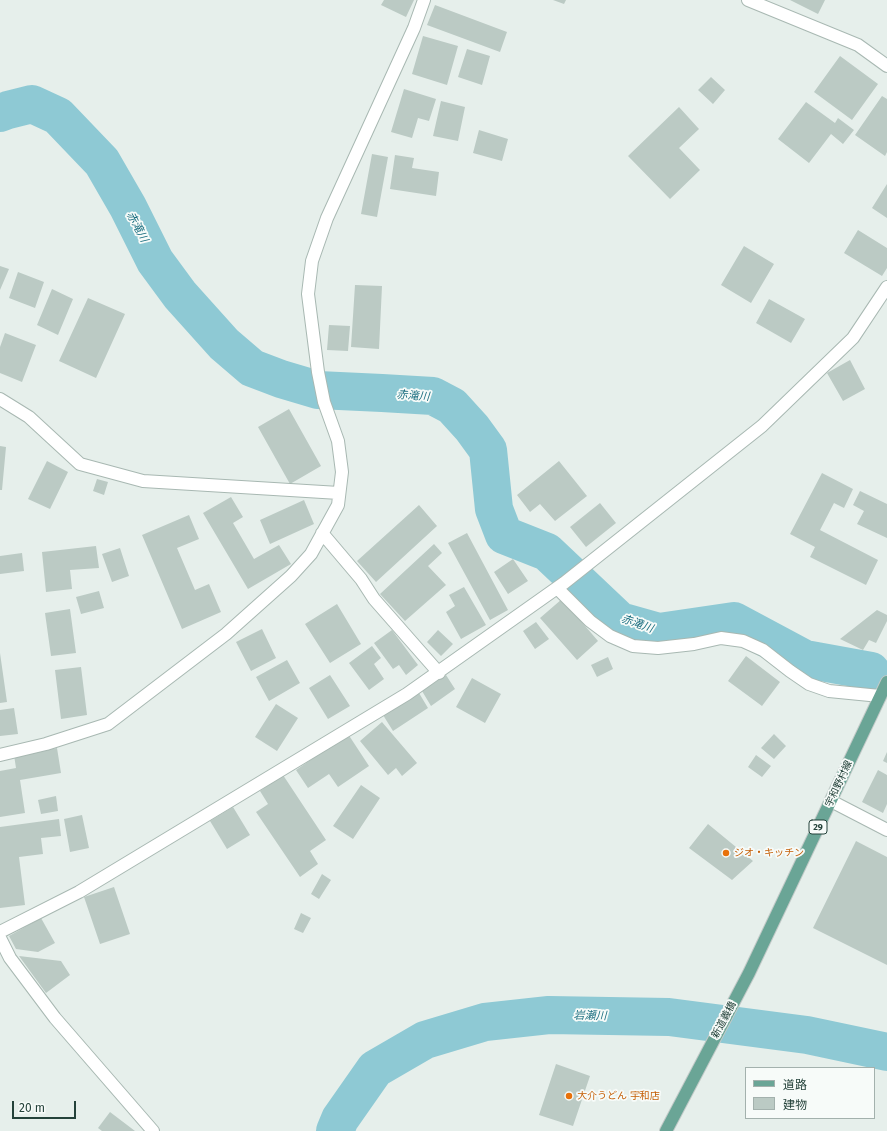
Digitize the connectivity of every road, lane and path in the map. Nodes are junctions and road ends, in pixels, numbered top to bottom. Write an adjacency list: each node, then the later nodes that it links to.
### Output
1 (424, 0): 6 (street)
2 (748, 0): 3 (street)
3 (887, 66)
4 (887, 287): 8 (street)
5 (0, 399): 6 (street)
6 (339, 492): 7 (street)
7 (322, 532): 9 (street); 12 (street)
8 (561, 586): 9 (street); 11 (street)
9 (439, 672): 15 (street)
10 (887, 682): 11 (main road, 宇和野村線 / 29)
11 (880, 696): 13 (main road, 宇和野村線 / 29)
12 (0, 755)
13 (831, 801): 14 (street); 17 (main road, 宇和野村線 / 29)
14 (887, 830)
15 (0, 932)
16 (0, 938): 18 (street)
17 (750, 973): 19 (main road, 新道義橋 / 29)
18 (153, 1131)
19 (666, 1131)

